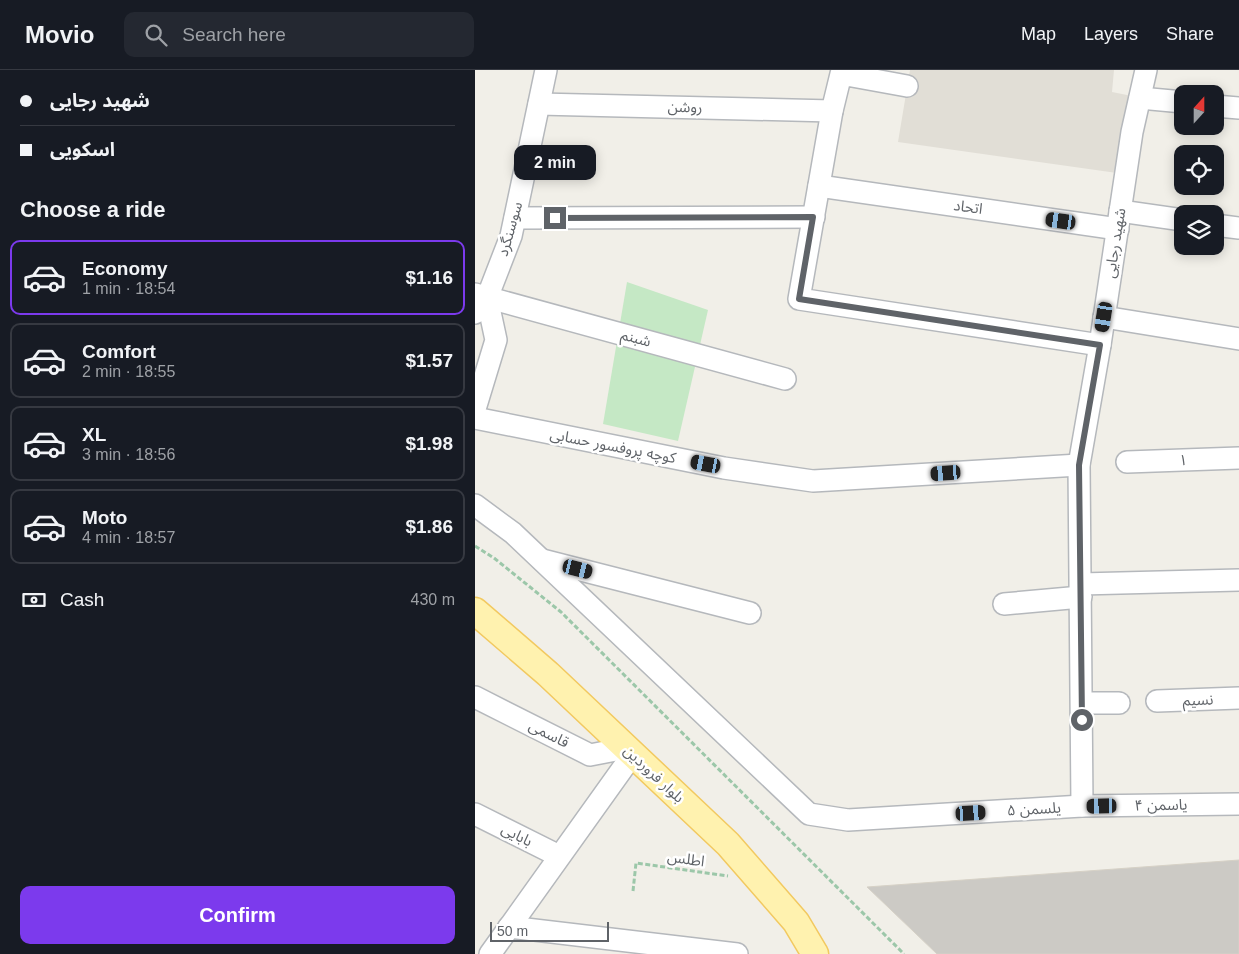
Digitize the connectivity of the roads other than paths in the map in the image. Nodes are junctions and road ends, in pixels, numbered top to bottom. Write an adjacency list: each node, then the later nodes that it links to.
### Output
1 (546, 70): 6 (street, سوسنگرد)
2 (1146, 70): 4 (street, شهید رجایی)
3 (907, 86): 9 (street)
4 (1140, 98): 5 (street); 13 (street, شهید رجایی)
5 (1174, 101)
6 (539, 104): 9 (street, روشن); 12 (street, سوسنگرد)
7 (1224, 107): 8 (street)
8 (1239, 108)
9 (832, 111): 10 (street)
10 (819, 186): 11 (street); 13 (street, اتحاد)
11 (813, 217): 12 (street); 20 (street)
12 (515, 218): 17 (street, سوسنگرد)
13 (1119, 220): 14 (street, اتحاد); 18 (street, شهید رجایی)
14 (1174, 220)
15 (1224, 226): 16 (street)
16 (1239, 228)
17 (479, 301): 21 (street, شبنم); 22 (street)
18 (1104, 317): 19 (street); 20 (street, شهید رجایی)
19 (1239, 339)
20 (1100, 345): 26 (street, شهید رجایی)
21 (785, 379)
22 (475, 409)
23 (475, 418): 26 (street, کوچه پروفسور حسابی)
24 (1239, 458): 25 (street, ۱)
25 (1127, 462)
26 (1079, 465): 30 (street, شهید رجایی)
27 (475, 505): 28 (street, یلسمن ۵)
28 (540, 559): 33 (street); 41 (street, یلسمن ۵)
29 (1239, 580): 30 (street)
30 (1081, 590): 31 (street); 37 (street, شهید رجایی)
31 (1004, 604)
32 (475, 611): 39 (main road, بلوار فروردین)
33 (750, 613)
34 (475, 698): 39 (street, قاسمی)
35 (1239, 698): 36 (street, نسیم)
36 (1157, 701)
37 (1082, 703): 38 (street); 41 (street, شهید رجایی)
38 (1119, 703)
39 (629, 751): 43 (street); 47 (main road, بلوار فروردین)
40 (1239, 804): 41 (street, یاسمن ۴)
41 (1082, 806)
42 (475, 814): 43 (street, بابایی)
43 (559, 856): 44 (street)
44 (509, 927): 45 (street); 46 (street)
45 (485, 950)
46 (737, 954)
47 (815, 954)

